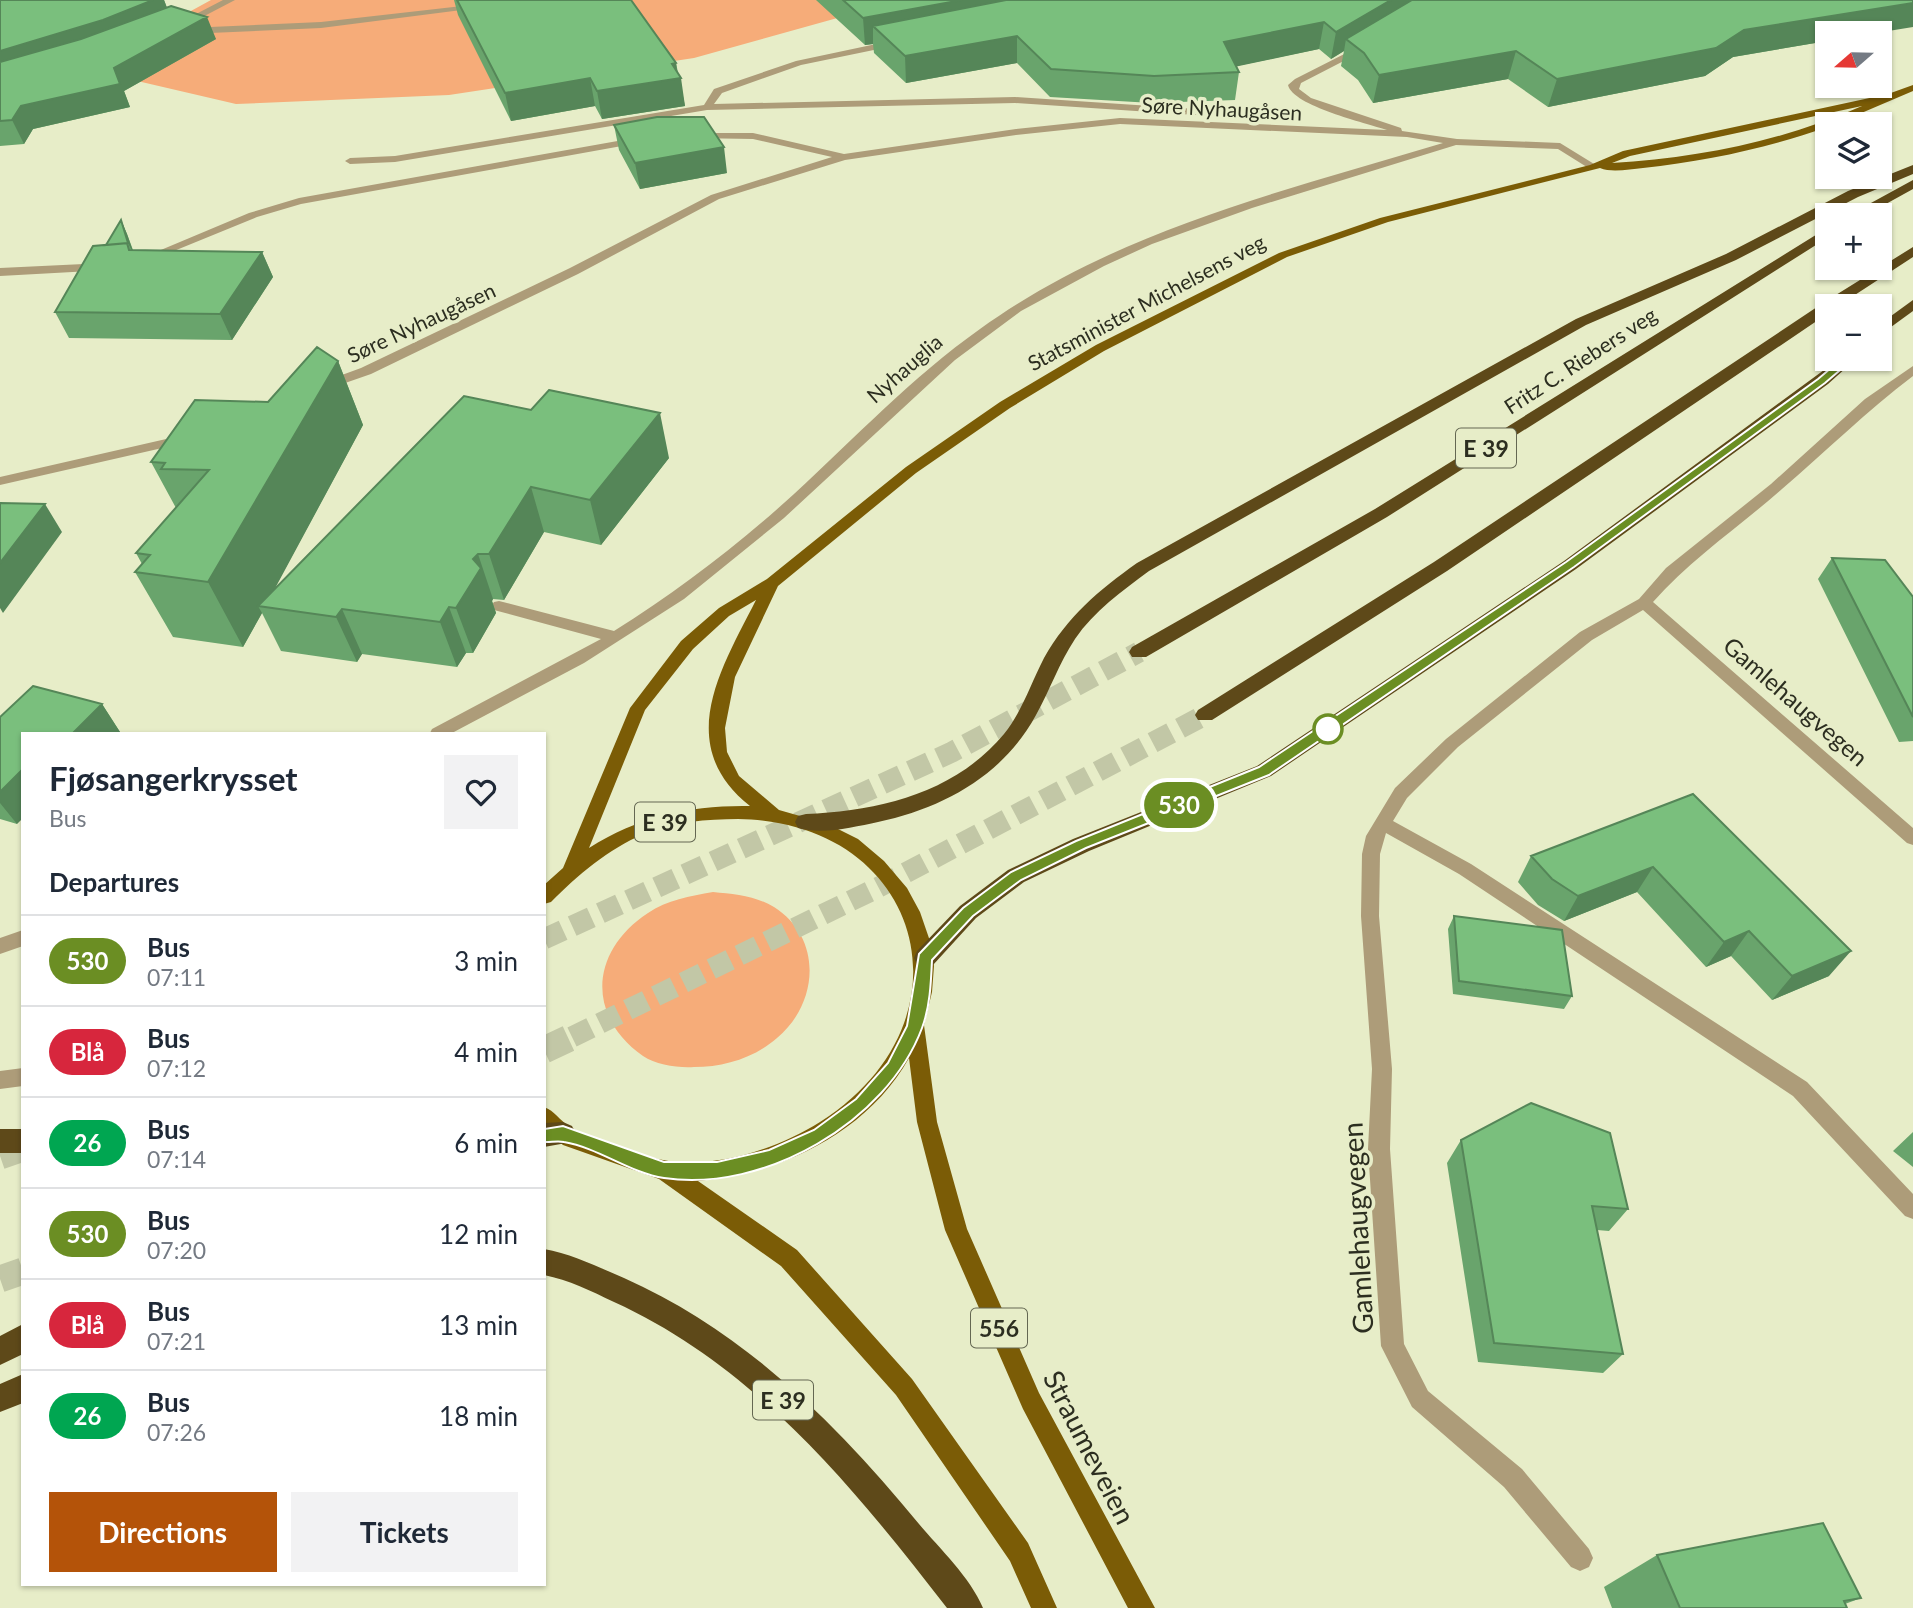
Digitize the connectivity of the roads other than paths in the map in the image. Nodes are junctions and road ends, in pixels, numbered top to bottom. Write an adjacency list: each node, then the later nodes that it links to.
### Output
1 (230, 0): 3 (street)
2 (487, 3): 3 (street)
3 (182, 24): 4 (street)
4 (171, 28)
5 (906, 41): 11 (street)
6 (1370, 44): 13 (street)
7 (1913, 88): 8 (main road, Statsminister Michelsens veg)
8 (1892, 96)
9 (1883, 98): 19 (main road, Statsminister Michelsens veg)
10 (1886, 98): 19 (main road, Statsminister Michelsens veg)
11 (707, 107): 12 (street); 18 (street)
12 (1352, 132): 13 (street, Søre Nyhaugåsen); 17 (street, Søre Nyhaugåsen)
13 (1407, 134): 16 (street, Søre Nyhaugåsen)
14 (674, 136): 17 (street, Søre Nyhaugåsen)
15 (649, 139): 25 (street)
16 (1457, 142): 19 (street, Søre Nyhaugåsen); 38 (street, Nyhauglia)
17 (844, 158): 32 (street, Søre Nyhaugåsen)
18 (350, 161)
19 (1594, 167): 35 (main road, Statsminister Michelsens veg)
20 (1913, 169): 43 (highway, E 39)
21 (1913, 184): 22 (highway)
22 (1878, 203)
23 (1815, 240): 39 (highway, Fritz C. Riebers veg / E 39)
24 (1913, 251): 26 (highway)
25 (0, 272)
26 (1848, 294)
27 (1913, 304): 29 (highway)
28 (1815, 316): 40 (highway)
29 (1892, 321)
30 (1913, 370): 36 (street, Gamlehaugvegen)
31 (1834, 371): 50 (highway)
32 (316, 390)
33 (205, 432): 34 (street)
34 (0, 481)
35 (772, 583): 42 (main road, Statsminister Michelsens veg); 46 (main road, Statsminister Michelsens veg)
36 (1644, 603): 44 (street, Gamlehaugvegen); 45 (street, Gamlehaugvegen)
37 (499, 606): 38 (street)
38 (615, 637): 41 (street, Nyhauglia)
39 (1139, 652)
40 (1205, 715)
41 (440, 732)
42 (773, 814): 43 (main road, E 39); 46 (main road, E 39)
43 (806, 822): 50 (main road, E 39)
44 (1382, 823): 58 (street); 64 (street, Gamlehaugvegen)
45 (1913, 838)
46 (572, 868): 47 (main road, E 39)
47 (546, 895)
48 (21, 939): 49 (street)
49 (0, 946)
50 (925, 958): 51 (main road, E 39)
51 (915, 1027): 57 (main road, E 39); 67 (main road, Straumeveien / 556)
52 (21, 1077): 53 (street)
53 (0, 1080)
54 (554, 1135): 57 (main road, E 39)
55 (0, 1140): 56 (highway)
56 (21, 1141)
57 (664, 1170): 66 (main road)
58 (1913, 1209)
59 (546, 1263): 65 (highway, E 39)
60 (21, 1339): 61 (highway)
61 (0, 1351)
62 (21, 1389): 63 (highway)
63 (0, 1398)
64 (1580, 1558)
65 (967, 1608)
66 (1044, 1608)
67 (1142, 1608)

